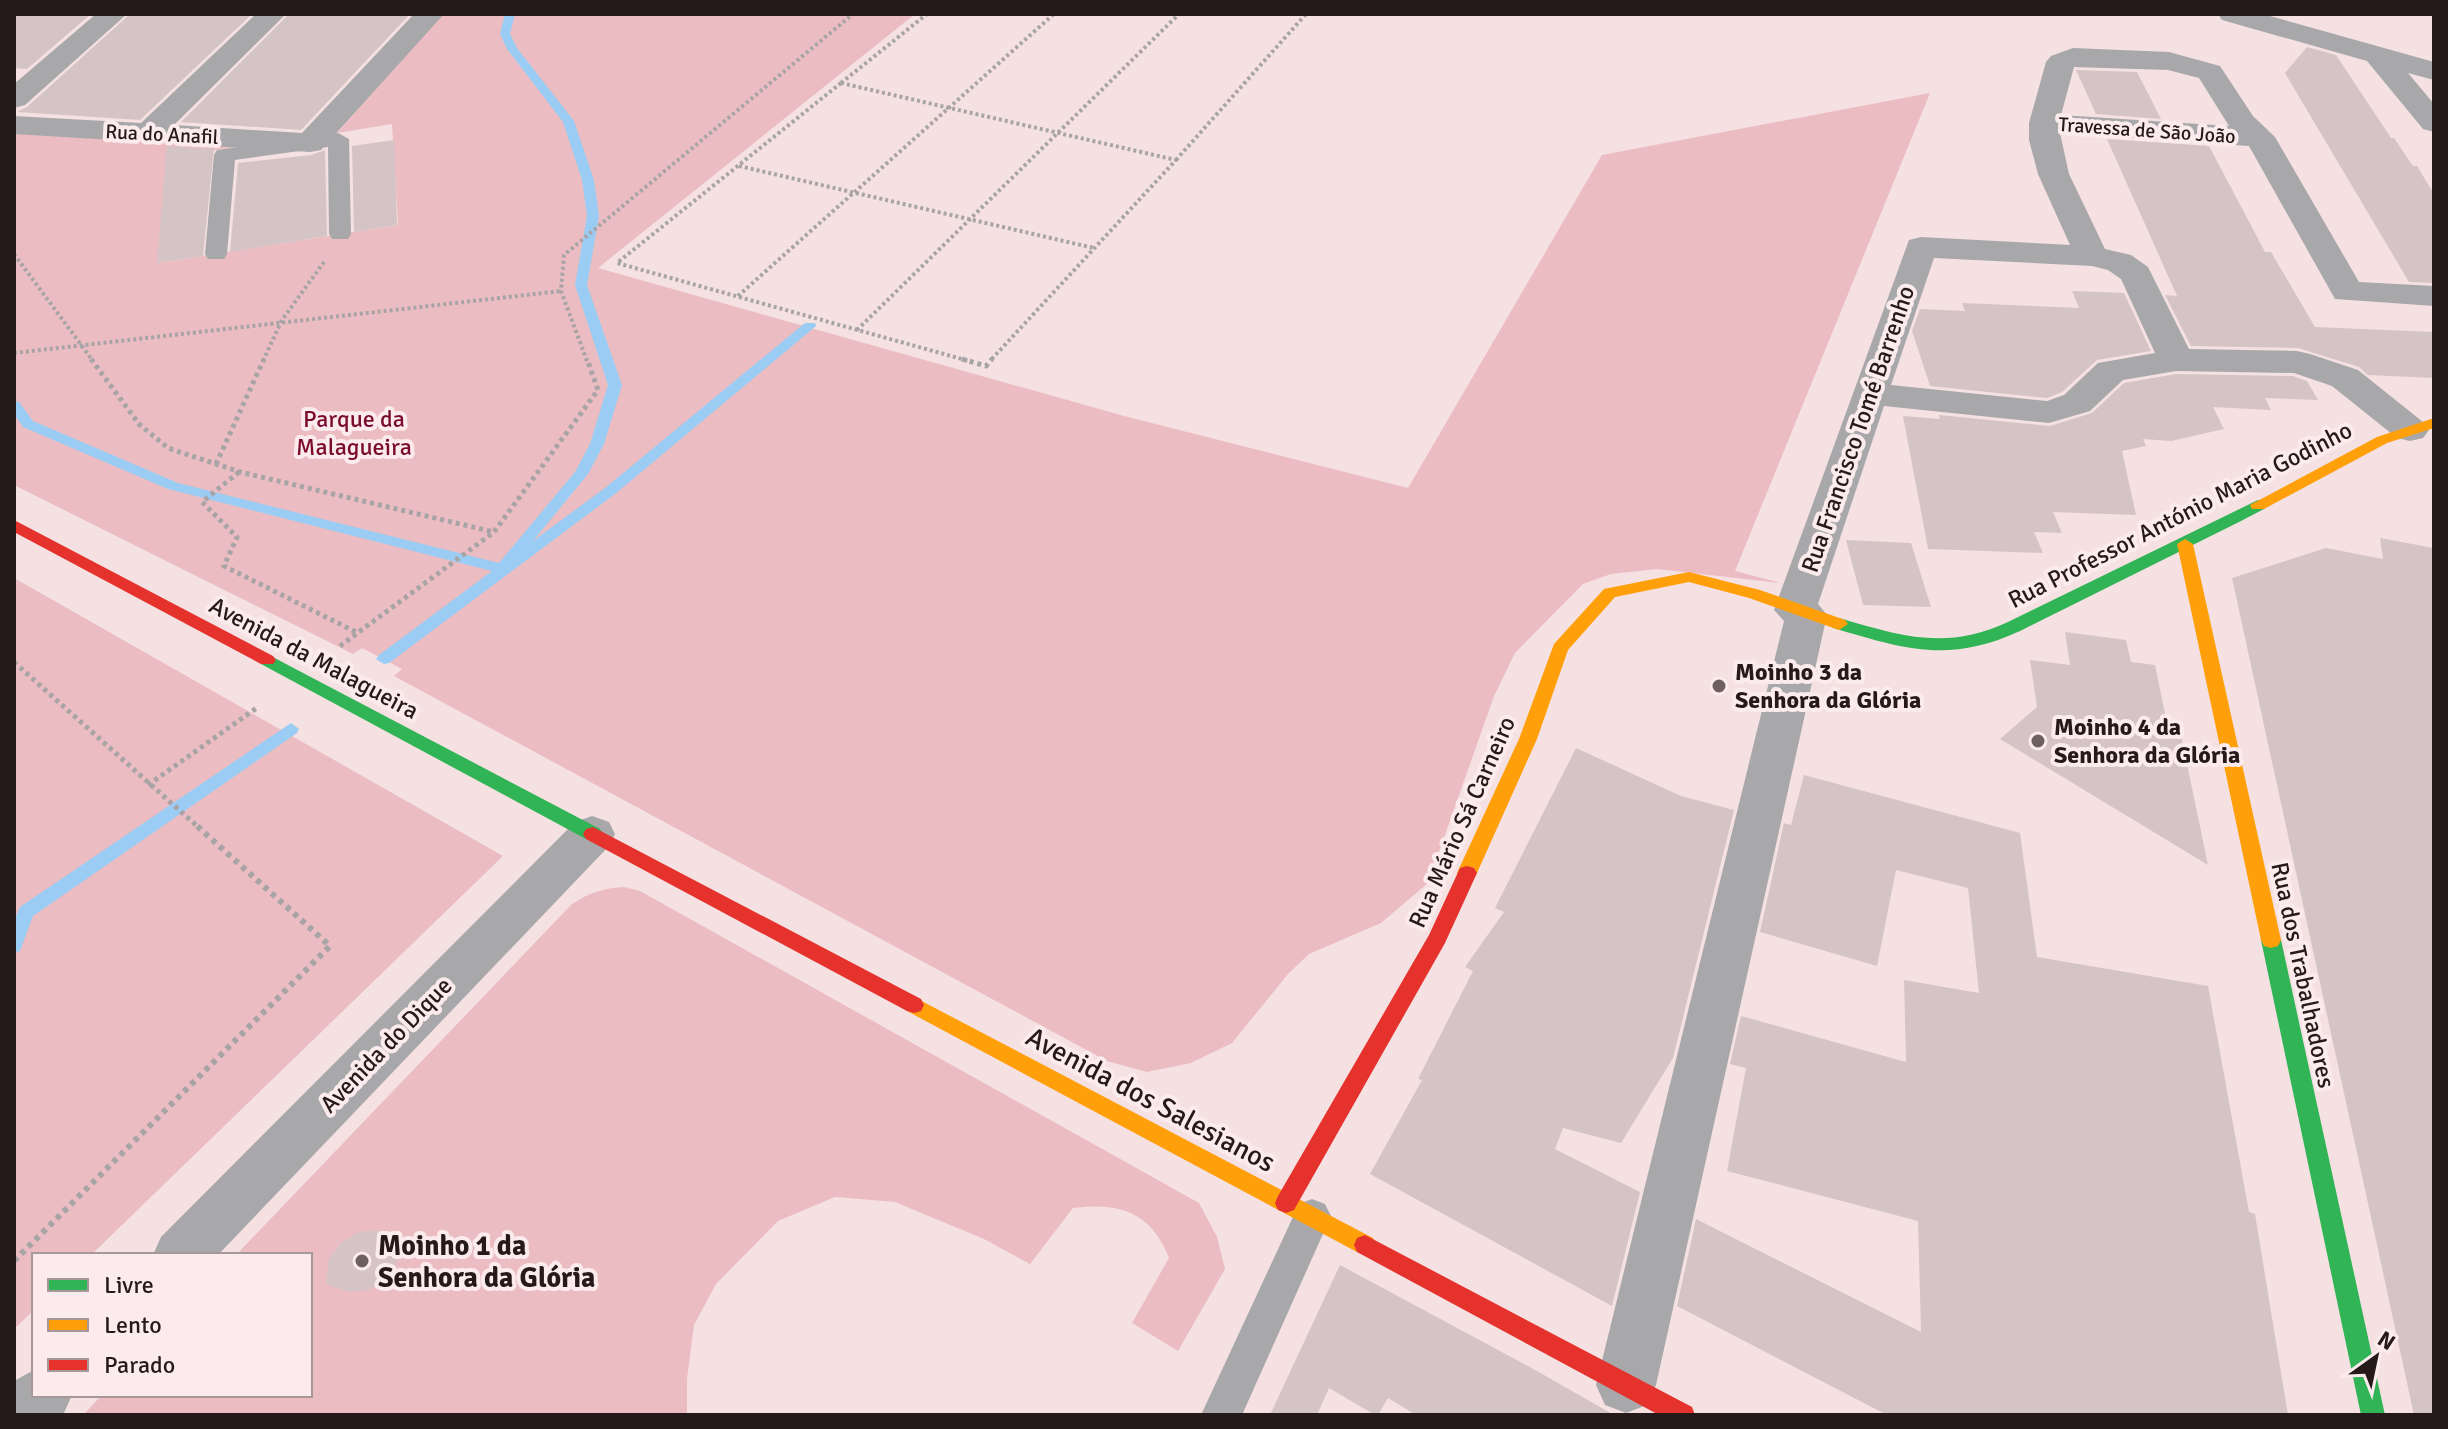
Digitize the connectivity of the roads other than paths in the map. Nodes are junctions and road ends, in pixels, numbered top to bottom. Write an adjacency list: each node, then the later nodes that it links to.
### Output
1 (113, 14): 7 (street)
2 (272, 14): 11 (street)
3 (430, 14): 13 (street)
4 (2232, 14): 5 (street)
5 (2377, 55): 6 (street); 9 (street)
6 (2434, 71)
7 (14, 99)
8 (2044, 123): 12 (street, Travessa de São João); 12 (street, Travessa de São João); 16 (street)
9 (2434, 123)
10 (14, 125): 11 (street, Rua do Anafil)
11 (148, 134): 13 (street, Rua do Anafil)
12 (2260, 137): 17 (street, Travessa de São João)
13 (310, 143): 14 (lane); 15 (lane)
14 (336, 243)
15 (216, 254)
16 (2092, 256): 18 (street); 19 (street, Rua Francisco Tomé Barrenho)
17 (2434, 296)
18 (2176, 360): 19 (street); 20 (street)
19 (1871, 394): 24 (street, Rua Francisco Tomé Barrenho)
20 (2422, 427): 22 (street, Rua Professor António Maria Godinho)
21 (14, 525): 25 (street, Avenida da Malagueira)
22 (2185, 544): 24 (street, Rua Professor António Maria Godinho); 33 (street, Rua dos Trabalhadores)
23 (1754, 594): 24 (street, Rua Professor António Maria Godinho); 26 (street, Rua Mário Sá Carneiro)
24 (1800, 612): 28 (street, Rua Francisco Tomé Barrenho)
25 (592, 834): 26 (street, Avenida dos Salesianos); 27 (street, Avenida do Dique)
26 (1299, 1209): 28 (street, Avenida dos Salesianos); 31 (lane)
27 (183, 1253)
28 (1626, 1385): 32 (street, Avenida dos Salesianos)
29 (40, 1397): 30 (street)
30 (21, 1415)
31 (1221, 1415)
32 (1683, 1415)
33 (2373, 1415)

